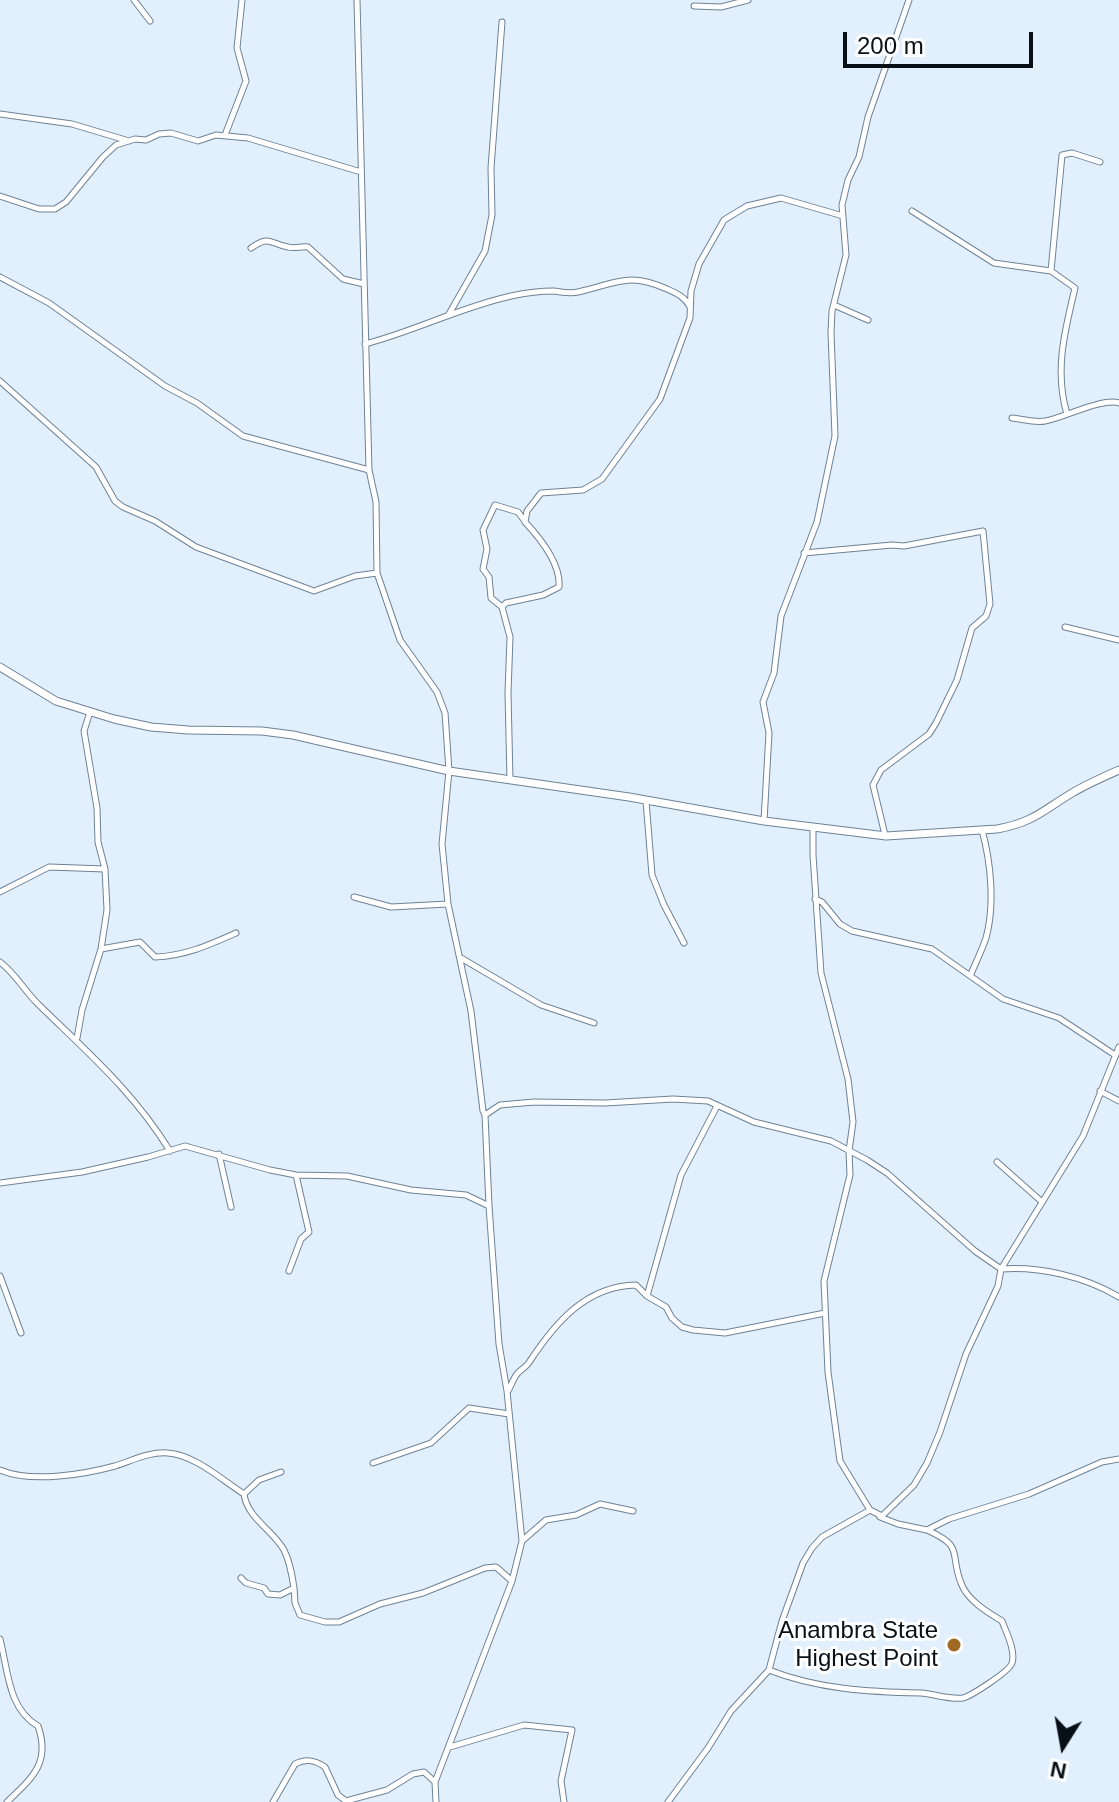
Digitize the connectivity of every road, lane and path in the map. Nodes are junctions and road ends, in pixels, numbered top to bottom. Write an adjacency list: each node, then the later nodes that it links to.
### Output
1 (134, 0): 7 (street)
2 (242, 0): 10 (street)
3 (357, 0): 15 (street)
4 (748, 0): 6 (street)
5 (909, 0): 18 (street)
6 (694, 6)
7 (150, 21)
8 (502, 22): 27 (street)
9 (0, 114): 11 (street)
10 (225, 135): 12 (street); 15 (street)
11 (117, 137): 12 (street); 13 (street)
12 (130, 142): 13 (street)
13 (116, 145): 16 (street)
14 (1100, 162): 20 (street)
15 (361, 172): 22 (street)
16 (0, 196)
17 (912, 211): 20 (street)
18 (843, 216): 23 (street); 25 (street)
19 (251, 248): 22 (street)
20 (1051, 271): 32 (street)
21 (0, 277): 34 (street)
22 (364, 284): 29 (street)
23 (691, 291): 24 (street); 26 (street)
24 (686, 299): 26 (street); 27 (street)
25 (834, 305): 28 (street); 36 (street)
26 (691, 308): 35 (street)
27 (448, 314): 29 (street)
28 (868, 320)
29 (365, 344): 34 (street)
30 (0, 381): 37 (street)
31 (1119, 403): 32 (street)
32 (1067, 414): 33 (street)
33 (1012, 418)
34 (369, 470): 37 (street)
35 (525, 522): 38 (street); 38 (street)
36 (804, 553): 47 (street); 50 (street)
37 (377, 573): 44 (street)
38 (504, 605): 45 (street)
39 (1065, 627): 40 (street)
40 (1119, 640)
41 (0, 667): 42 (street)
42 (90, 712): 44 (street); 51 (street)
43 (1119, 770): 49 (street)
44 (449, 771): 45 (street); 55 (street)
45 (510, 781): 46 (street)
46 (646, 801): 47 (street); 57 (street)
47 (764, 821): 48 (street)
48 (813, 827): 50 (street); 54 (street)
49 (982, 830): 50 (street); 61 (street)
50 (886, 836)
51 (105, 869): 52 (street); 58 (street)
52 (0, 892)
53 (354, 897): 55 (street)
54 (815, 899): 61 (street); 71 (street)
55 (448, 904): 59 (street)
56 (236, 933): 58 (street)
57 (684, 943)
58 (101, 949): 63 (street)
59 (461, 958): 62 (street); 69 (street)
60 (0, 962): 63 (street)
61 (971, 974): 65 (street)
62 (594, 1023)
63 (77, 1038): 70 (street)
64 (1119, 1047): 65 (street)
65 (1115, 1055): 66 (street)
66 (1100, 1091): 67 (street); 76 (street)
67 (1119, 1101)
68 (717, 1106): 69 (street); 71 (street); 82 (street)
69 (485, 1115): 77 (street)
70 (170, 1151): 72 (street); 75 (street)
71 (849, 1151): 79 (street); 84 (street)
72 (219, 1154): 74 (street); 78 (street)
73 (997, 1162): 76 (street)
74 (296, 1175): 77 (street); 80 (street)
75 (0, 1183)
76 (1041, 1201): 79 (street)
77 (489, 1206): 86 (street)
78 (231, 1207)
79 (1001, 1269): 83 (street); 95 (street)
80 (289, 1271)
81 (0, 1276): 85 (street)
82 (647, 1296): 84 (street); 86 (street)
83 (1119, 1297)
84 (825, 1313): 93 (street)
85 (21, 1333)
86 (507, 1391): 87 (street)
87 (509, 1414): 89 (street); 97 (street)
88 (1119, 1459): 96 (street)
89 (373, 1463)
90 (0, 1470): 92 (street)
91 (281, 1472): 92 (street)
92 (244, 1494): 100 (street)
93 (870, 1510): 95 (street); 102 (street)
94 (633, 1511): 97 (street)
95 (882, 1516): 96 (street)
96 (927, 1530): 102 (street)
97 (522, 1541): 99 (street)
98 (241, 1578): 100 (street)
99 (512, 1581): 100 (street); 103 (street)
100 (294, 1588)
101 (0, 1639): 105 (street)
102 (769, 1670): 109 (street)
103 (449, 1747): 104 (street); 108 (street)
104 (435, 1782): 106 (street); 107 (street)
105 (7, 1802)
106 (273, 1802)
107 (436, 1802)
108 (564, 1802)
109 (668, 1802)

